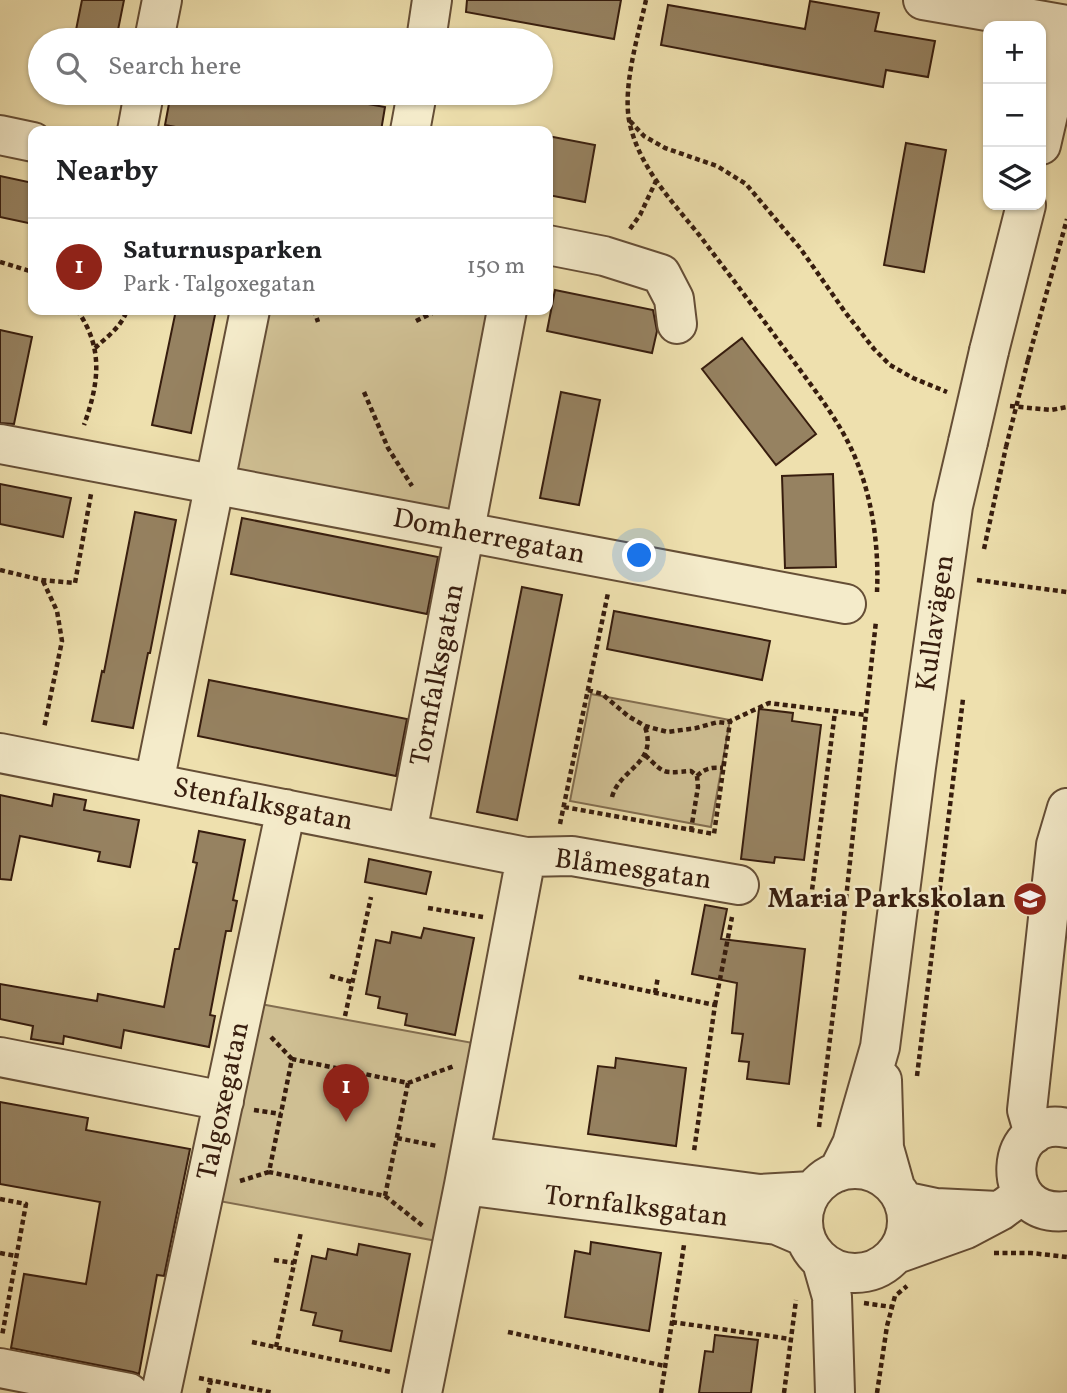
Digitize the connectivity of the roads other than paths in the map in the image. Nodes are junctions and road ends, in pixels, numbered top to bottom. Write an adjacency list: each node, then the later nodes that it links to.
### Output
1 (162, 0): 5 (street)
2 (432, 0): 6 (street)
3 (942, 2): 4 (street)
4 (1067, 25)
5 (156, 28)
6 (428, 28)
7 (1067, 32): 8 (street)
8 (1062, 74): 13 (street)
9 (142, 105): 11 (street)
10 (415, 105): 12 (street)
11 (138, 126)
12 (411, 126)
13 (1046, 128)
14 (0, 135): 15 (street)
15 (28, 141)
16 (1025, 210): 32 (street, Kullavägen, bridge)
17 (553, 246): 20 (street)
18 (249, 315): 22 (street)
19 (506, 315): 23 (street, Tornfalksgatan)
20 (677, 324)
21 (0, 444): 22 (street, Domherregatan)
22 (215, 485): 23 (street, Domherregatan); 26 (street)
23 (465, 533): 24 (street, Domherregatan); 29 (street, Tornfalksgatan)
24 (867, 606)
25 (0, 752): 26 (street, Stenfalksgatan)
26 (155, 783): 28 (street, Stenfalksgatan)
27 (1067, 808): 35 (street)
28 (286, 809): 29 (street, Stenfalksgatan); 34 (street, Talgoxegatan)
29 (407, 833): 30 (street, Stenfalksgatan)
30 (540, 856): 31 (street, Blåmesgatan); 36 (street)
31 (739, 886)
32 (880, 1047): 37 (street, Kullavägen); 38 (street, Kullavägen)
33 (0, 1057): 34 (street)
34 (224, 1101): 44 (street, Talgoxegatan)
35 (1050, 1131): 39 (street)
36 (460, 1163): 37 (street, Tornfalksgatan); 41 (street, Tornfalksgatan); 45 (street)
37 (825, 1182): 38 (street); 41 (street, Kullavägen)
38 (899, 1194): 39 (street); 42 (street, Kullavägen)
39 (1011, 1202): 40 (street); 42 (street)
40 (1067, 1211)
41 (814, 1250): 42 (street); 47 (street, Kullavägen)
42 (895, 1269): 47 (street, Kullavägen)
43 (0, 1368): 46 (street)
44 (163, 1382)
45 (410, 1384)
46 (129, 1393)
47 (836, 1393)

